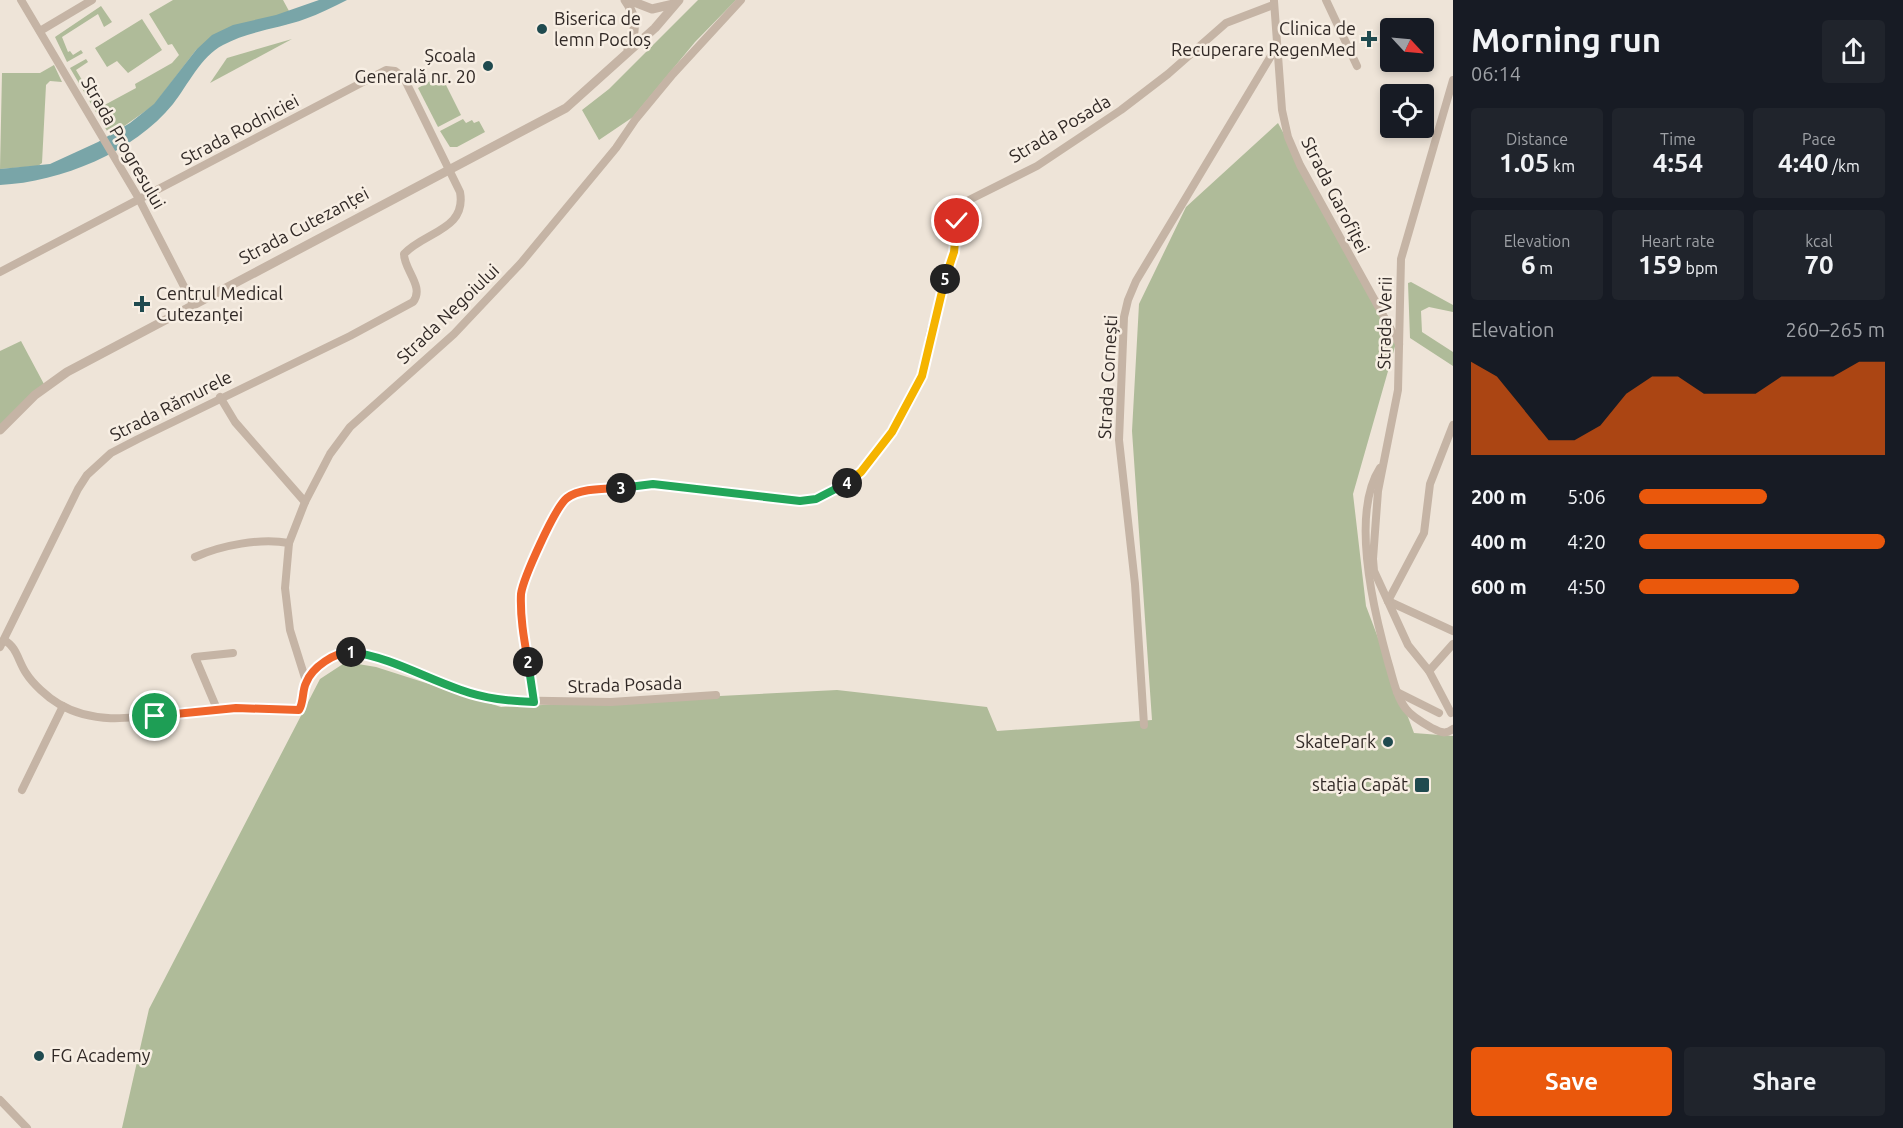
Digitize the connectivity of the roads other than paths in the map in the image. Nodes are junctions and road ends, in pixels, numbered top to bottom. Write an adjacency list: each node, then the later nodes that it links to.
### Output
1 (21, 0): 12 (street, Strada Progresului)
2 (92, 0): 12 (street)
3 (627, 0): 9 (street); 10 (street)
4 (681, 0): 9 (street); 11 (street, Strada Cutezanței); 14 (street)
5 (746, 0): 8 (street, Strada Negoiului)
6 (1326, 0): 15 (street)
7 (1274, 2): 13 (street); 38 (street, Strada Posada)
8 (738, 3): 26 (street, Strada Negoiului)
9 (648, 8): 10 (street); 11 (street)
10 (635, 21): 11 (street); 14 (street)
11 (654, 28): 14 (street, Strada Cutezanței)
12 (40, 31): 18 (street, Strada Progresului)
13 (1277, 46): 21 (street, Strada Garofiței); 43 (street, Strada Cornești)
14 (626, 54): 17 (street, Strada Cutezanței)
15 (1357, 66)
16 (1453, 80): 21 (street, Strada Verii)
17 (448, 168): 18 (street, Strada Rodniciei); 20 (street, Strada Cutezanței); 22 (street, Strada Rămurele)
18 (140, 200): 19 (street, Strada Rodniciei); 20 (street, Strada Progresului)
19 (0, 272)
20 (193, 304): 24 (street, Strada Cutezanței)
21 (1400, 345): 25 (street, Strada Verii)
22 (220, 398): 26 (street); 31 (street, Strada Rămurele)
23 (1453, 425): 29 (street)
24 (0, 430)
25 (1383, 465): 29 (street, Strada Verii); 36 (street)
26 (305, 502): 27 (street, Strada Negoiului)
27 (289, 543): 28 (street); 35 (street, Strada Negoiului)
28 (195, 557)
29 (1388, 601): 30 (street); 34 (street)
30 (1453, 631)
31 (2, 643): 39 (street)
32 (1453, 644): 34 (street)
33 (233, 653): 40 (street)
34 (1429, 671): 42 (street)
35 (306, 681): 38 (street, Strada Posada); 40 (street)
36 (1397, 692): 41 (street); 45 (street)
37 (716, 695): 38 (street, Strada Posada)
38 (534, 702)
39 (63, 706): 40 (street); 46 (street)
40 (217, 709)
41 (1439, 713): 42 (street); 45 (street)
42 (1452, 714)
43 (1144, 725)
44 (1453, 729): 45 (street)
45 (1440, 732)
46 (22, 790)
47 (0, 1100): 48 (street)
48 (27, 1128)

